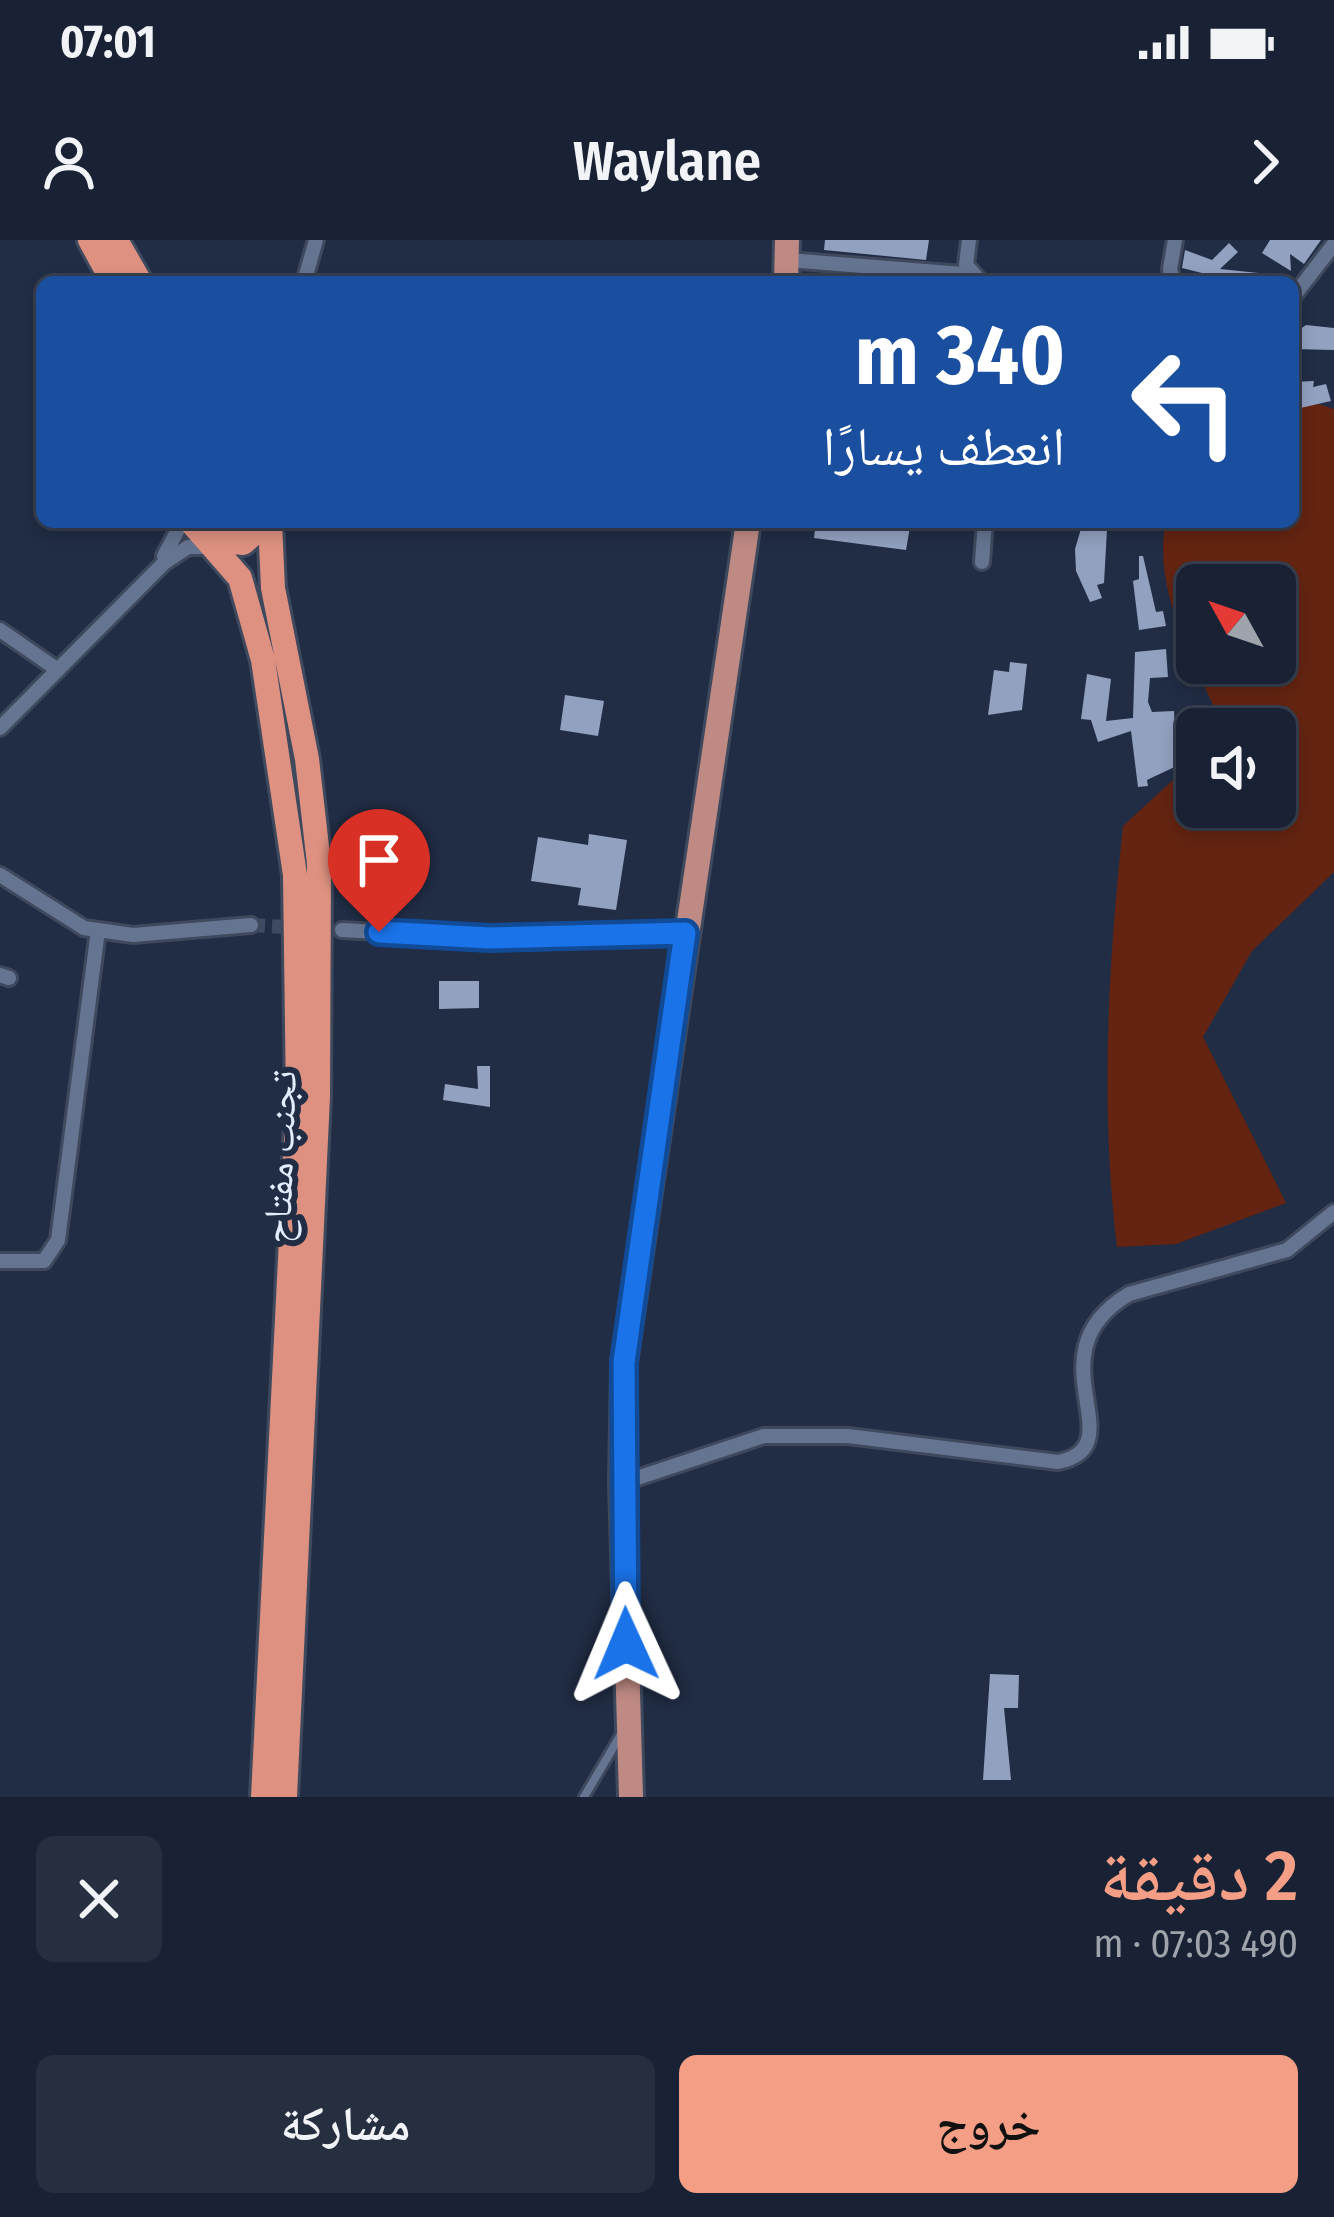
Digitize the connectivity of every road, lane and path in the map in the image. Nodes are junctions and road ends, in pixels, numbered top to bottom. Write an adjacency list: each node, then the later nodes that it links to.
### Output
1 (90, 240): 8 (highway)
2 (116, 240): 9 (highway)
3 (316, 240): 10 (street)
4 (969, 240): 12 (street)
5 (1175, 240): 13 (street)
6 (1334, 244): 14 (street)
7 (785, 252): 11 (street)
8 (110, 276)
9 (137, 276)
10 (306, 276)
11 (963, 276)
12 (976, 276)
13 (1171, 276)
14 (1299, 289)
15 (263, 528): 19 (highway)
16 (268, 528): 35 (highway, تجنب مفتاح)
17 (747, 528): 29 (main road)
18 (985, 528): 20 (street)
19 (204, 535): 21 (street); 21 (street); 34 (highway, تجنب مفتاح)
20 (982, 562)
21 (151, 574): 23 (street)
22 (0, 630): 23 (street)
23 (58, 670): 24 (street)
24 (0, 728)
25 (0, 875): 27 (street)
26 (251, 925): 27 (street)
27 (98, 930): 31 (street)
28 (342, 930): 29 (street)
29 (685, 933): 32 (main road)
30 (1334, 1212): 32 (street)
31 (0, 1261)
32 (622, 1483): 33 (main road)
33 (628, 1725): 36 (lane); 37 (main road)
34 (263, 1797)
35 (285, 1797)
36 (584, 1797)
37 (631, 1797)

